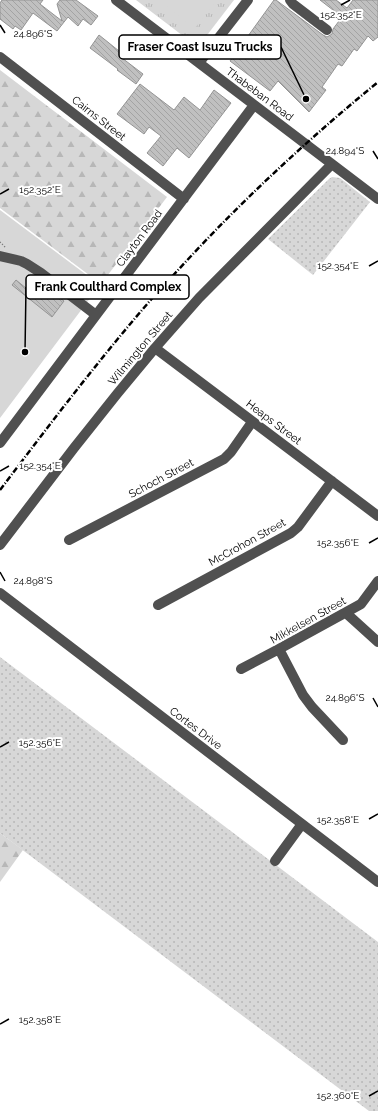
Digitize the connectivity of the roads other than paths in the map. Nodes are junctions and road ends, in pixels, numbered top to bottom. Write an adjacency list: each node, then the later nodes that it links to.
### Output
1 (116, 0): 6 (street, Thabeban Road)
2 (248, 0): 6 (street)
3 (290, 0): 4 (street)
4 (327, 30)
5 (0, 57): 9 (street, Cairns Street)
6 (200, 63): 7 (street, Thabeban Road)
7 (254, 105): 8 (street, Thabeban Road); 9 (street, Clayton Road)
8 (332, 164): 10 (street, Thabeban Road); 13 (street, Wilmington Street)
9 (184, 199): 12 (street, Clayton Road)
10 (378, 199)
11 (0, 256): 12 (street)
12 (96, 314): 15 (street, Clayton Road)
13 (155, 348): 14 (street, Heaps Street); 19 (street, Wilmington Street)
14 (252, 422): 16 (street, Heaps Street); 18 (street, Schoch Street)
15 (0, 443)
16 (332, 481): 17 (street, Heaps Street); 22 (street, McCrohon Street)
17 (378, 516)
18 (69, 540)
19 (0, 545)
20 (378, 581): 23 (street, Mikkelsen Street)
21 (0, 593): 28 (street, Cortes Drive)
22 (158, 605)
23 (346, 613): 24 (street); 25 (street, Mikkelsen Street)
24 (378, 642)
25 (279, 650): 26 (street, Mikkelsen Street); 27 (street)
26 (241, 669)
27 (343, 740)
28 (302, 824): 29 (street); 30 (street, Cortes Drive)
29 (275, 861)
30 (378, 882)

